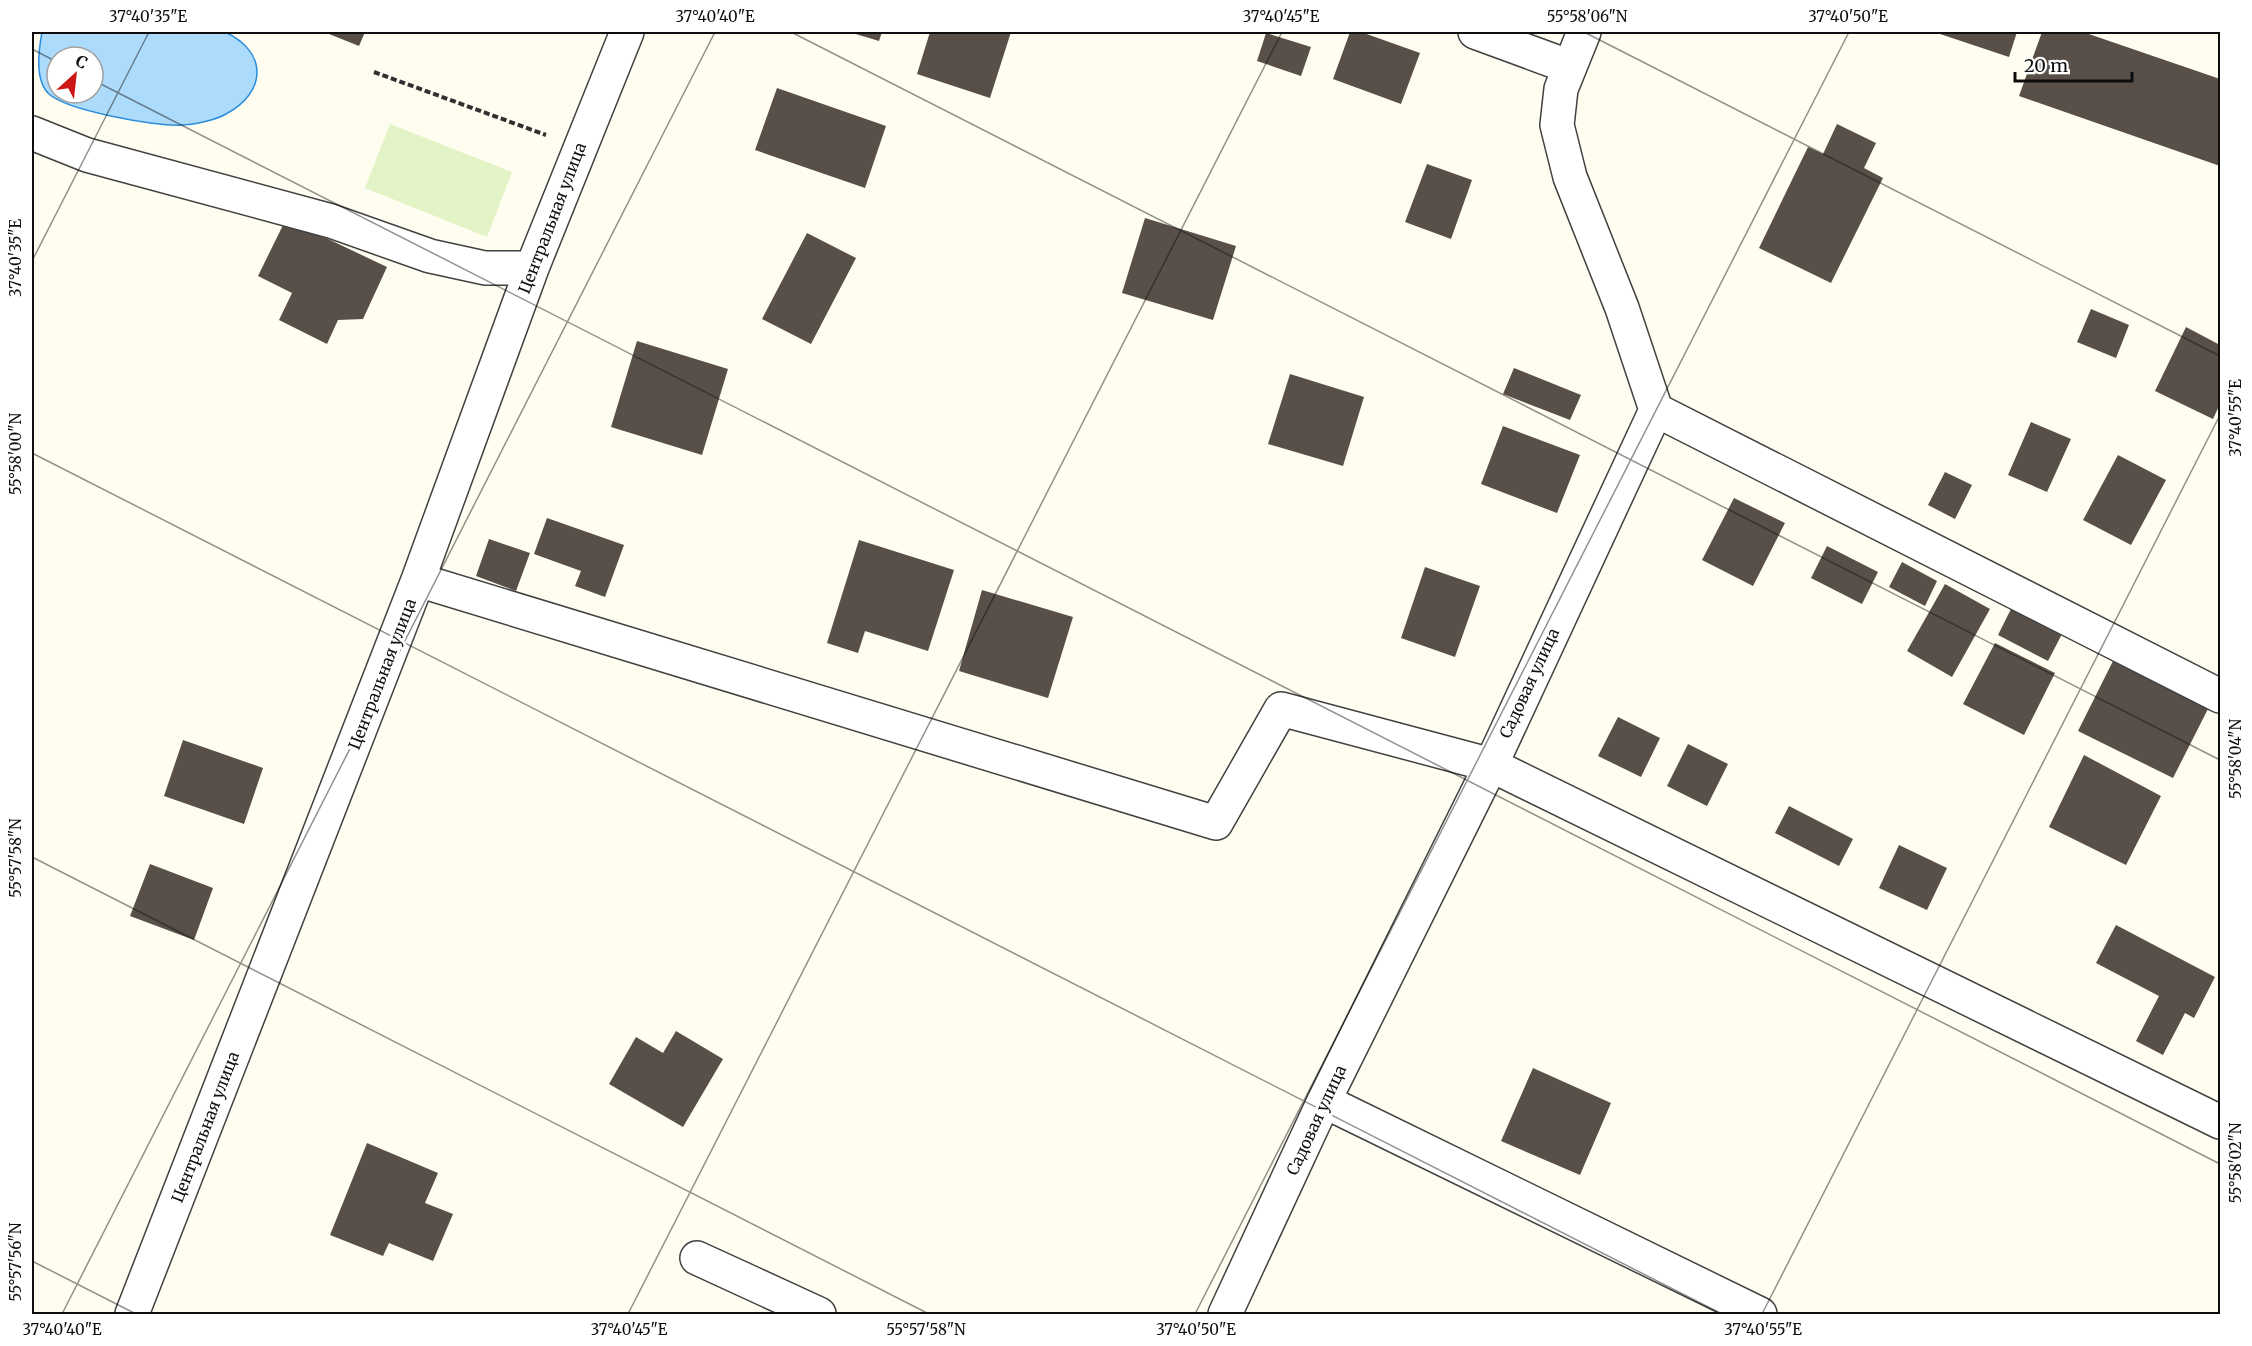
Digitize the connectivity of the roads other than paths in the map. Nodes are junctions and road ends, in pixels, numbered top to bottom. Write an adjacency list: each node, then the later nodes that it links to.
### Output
1 (627, 32): 6 (street, Центральная улица)
2 (1475, 32): 4 (street)
3 (1584, 32): 4 (street)
4 (1570, 67): 7 (street)
5 (32, 133): 6 (street)
6 (532, 267): 8 (street, Центральная улица)
7 (1656, 410): 9 (street); 10 (street, Садовая улица)
8 (418, 580): 10 (street); 14 (street, Центральная улица)
9 (2220, 696)
10 (1491, 765): 11 (street, Садовая улица); 12 (street)
11 (1324, 1101): 16 (street, Садовая улица); 17 (street)
12 (2220, 1122)
13 (696, 1258): 15 (street)
14 (132, 1314)
15 (819, 1314)
16 (1225, 1314)
17 (1760, 1314)

